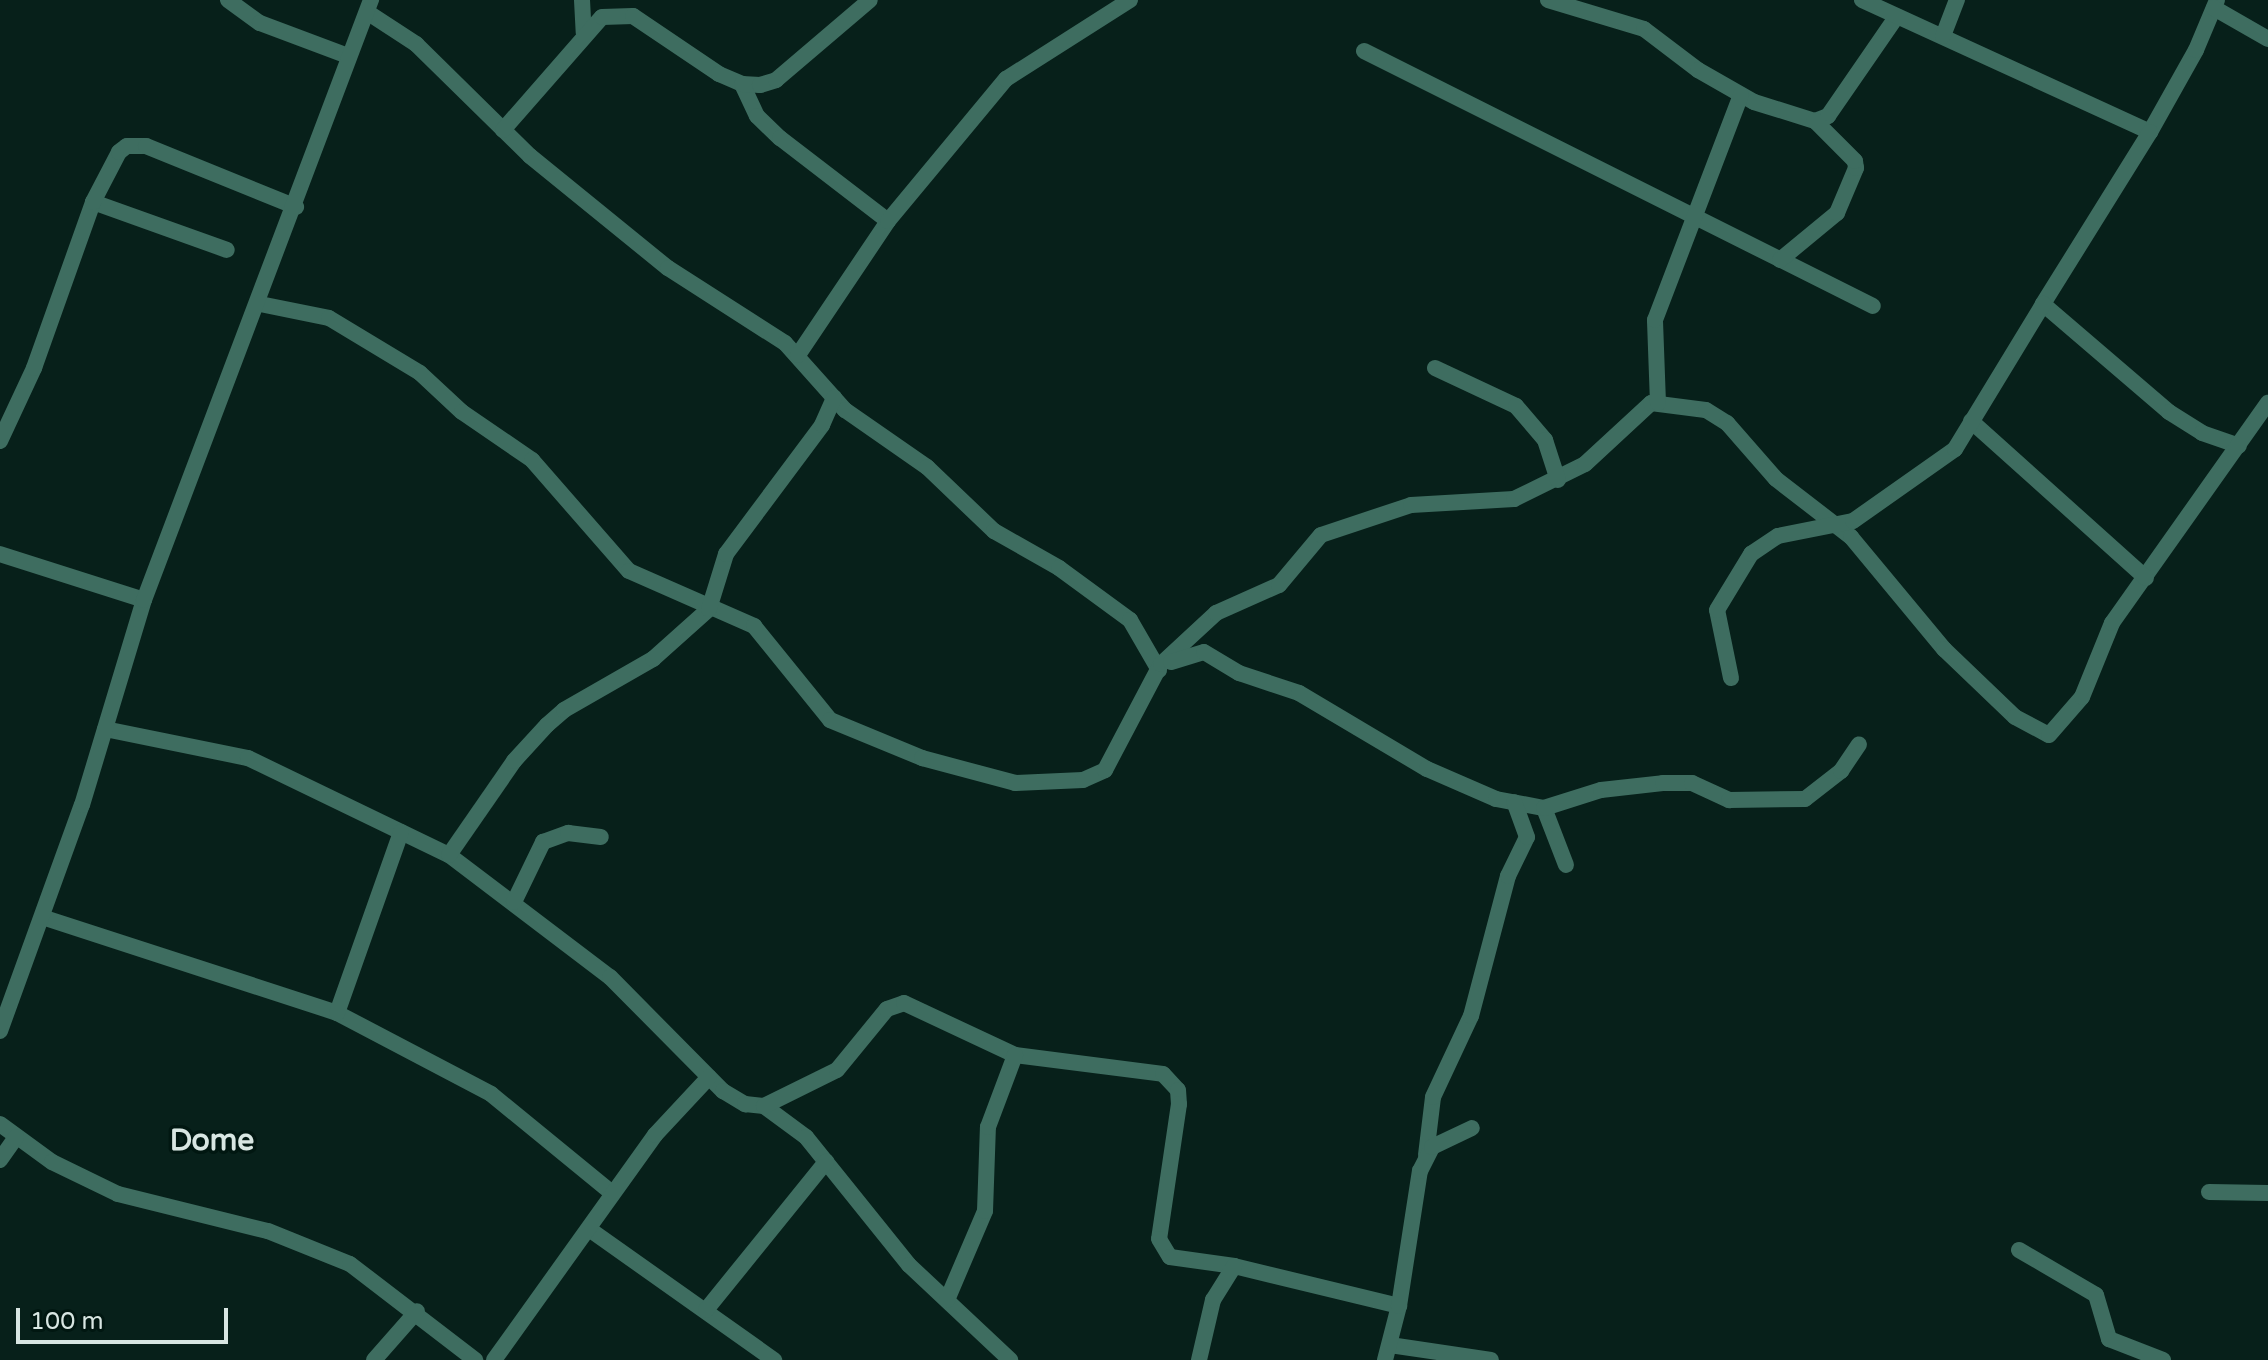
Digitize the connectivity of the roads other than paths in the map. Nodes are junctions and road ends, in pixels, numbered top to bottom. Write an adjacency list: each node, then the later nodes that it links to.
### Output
1 (228, 0): 15 (street)
2 (582, 0): 11 (street)
3 (870, 0): 16 (street)
4 (1130, 0): 24 (street)
5 (1548, 0): 17 (street)
6 (1862, 0): 10 (street)
7 (1957, 0): 12 (street)
8 (2215, 4): 13 (street); 20 (street)
9 (369, 6): 15 (street); 19 (street)
10 (1897, 16): 12 (street); 18 (street)
11 (584, 33): 16 (street); 19 (street)
12 (1943, 36): 20 (street)
13 (2268, 39)
14 (1364, 51): 23 (street)
15 (348, 56): 22 (street)
16 (742, 84): 24 (street)
17 (1741, 95): 18 (street); 23 (street)
18 (1815, 121): 26 (street)
19 (503, 130): 30 (street)
20 (2150, 132): 28 (street)
21 (93, 202): 22 (street); 25 (street); 36 (street)
22 (296, 207): 27 (street)
23 (1692, 216): 26 (street); 33 (street)
24 (888, 221): 30 (street)
25 (227, 250)
26 (1780, 260): 29 (street)
27 (260, 304): 42 (street); 43 (street)
28 (2043, 304): 35 (street); 37 (street)
29 (1873, 306)
30 (798, 355): 32 (street)
31 (1435, 368): 38 (street)
32 (834, 398): 43 (street); 44 (street)
33 (1658, 403): 38 (street); 39 (street)
34 (2268, 403): 37 (street)
35 (1971, 421): 39 (street); 41 (street)
36 (0, 441)
37 (2239, 446): 41 (street)
38 (1558, 480): 44 (street)
39 (1836, 526): 41 (street); 45 (street)
40 (0, 554): 42 (street)
41 (2146, 578)
42 (144, 600): 46 (street)
43 (709, 609): 44 (street); 52 (street)
44 (1160, 667): 48 (street)
45 (1731, 678)
46 (105, 729): 50 (street); 55 (street)
47 (1859, 744): 49 (street)
48 (1514, 802): 49 (street); 64 (street)
49 (1544, 808): 53 (street)
50 (401, 832): 52 (street); 56 (street)
51 (601, 837): 54 (street)
52 (449, 855): 54 (street)
53 (1566, 865)
54 (514, 902): 59 (street)
55 (42, 917): 56 (street); 57 (street)
56 (337, 1013): 68 (street)
57 (0, 1031)
58 (1015, 1055): 60 (street); 72 (street); 73 (street)
59 (709, 1077): 60 (street); 68 (street)
60 (764, 1106): 66 (street)
61 (0, 1124): 63 (street)
62 (1472, 1128): 64 (street)
63 (16, 1137): 65 (street); 76 (street)
64 (1426, 1155): 74 (street)
65 (0, 1160)
66 (826, 1162): 73 (street); 75 (street)
67 (2209, 1192): 69 (street)
68 (612, 1193): 70 (street)
69 (2268, 1193)
70 (589, 1229): 75 (street); 80 (street)
71 (2019, 1250): 85 (street)
72 (1234, 1266): 74 (street); 83 (street)
73 (947, 1300): 82 (street)
74 (1399, 1306): 77 (street)
75 (706, 1310): 81 (street)
76 (417, 1311): 78 (street); 79 (street)
77 (1388, 1353): 84 (street)
78 (374, 1360)
79 (475, 1360)
80 (494, 1360)
81 (774, 1360)
82 (1010, 1360)
83 (1199, 1360)
84 (1491, 1360)
85 (2163, 1360)

